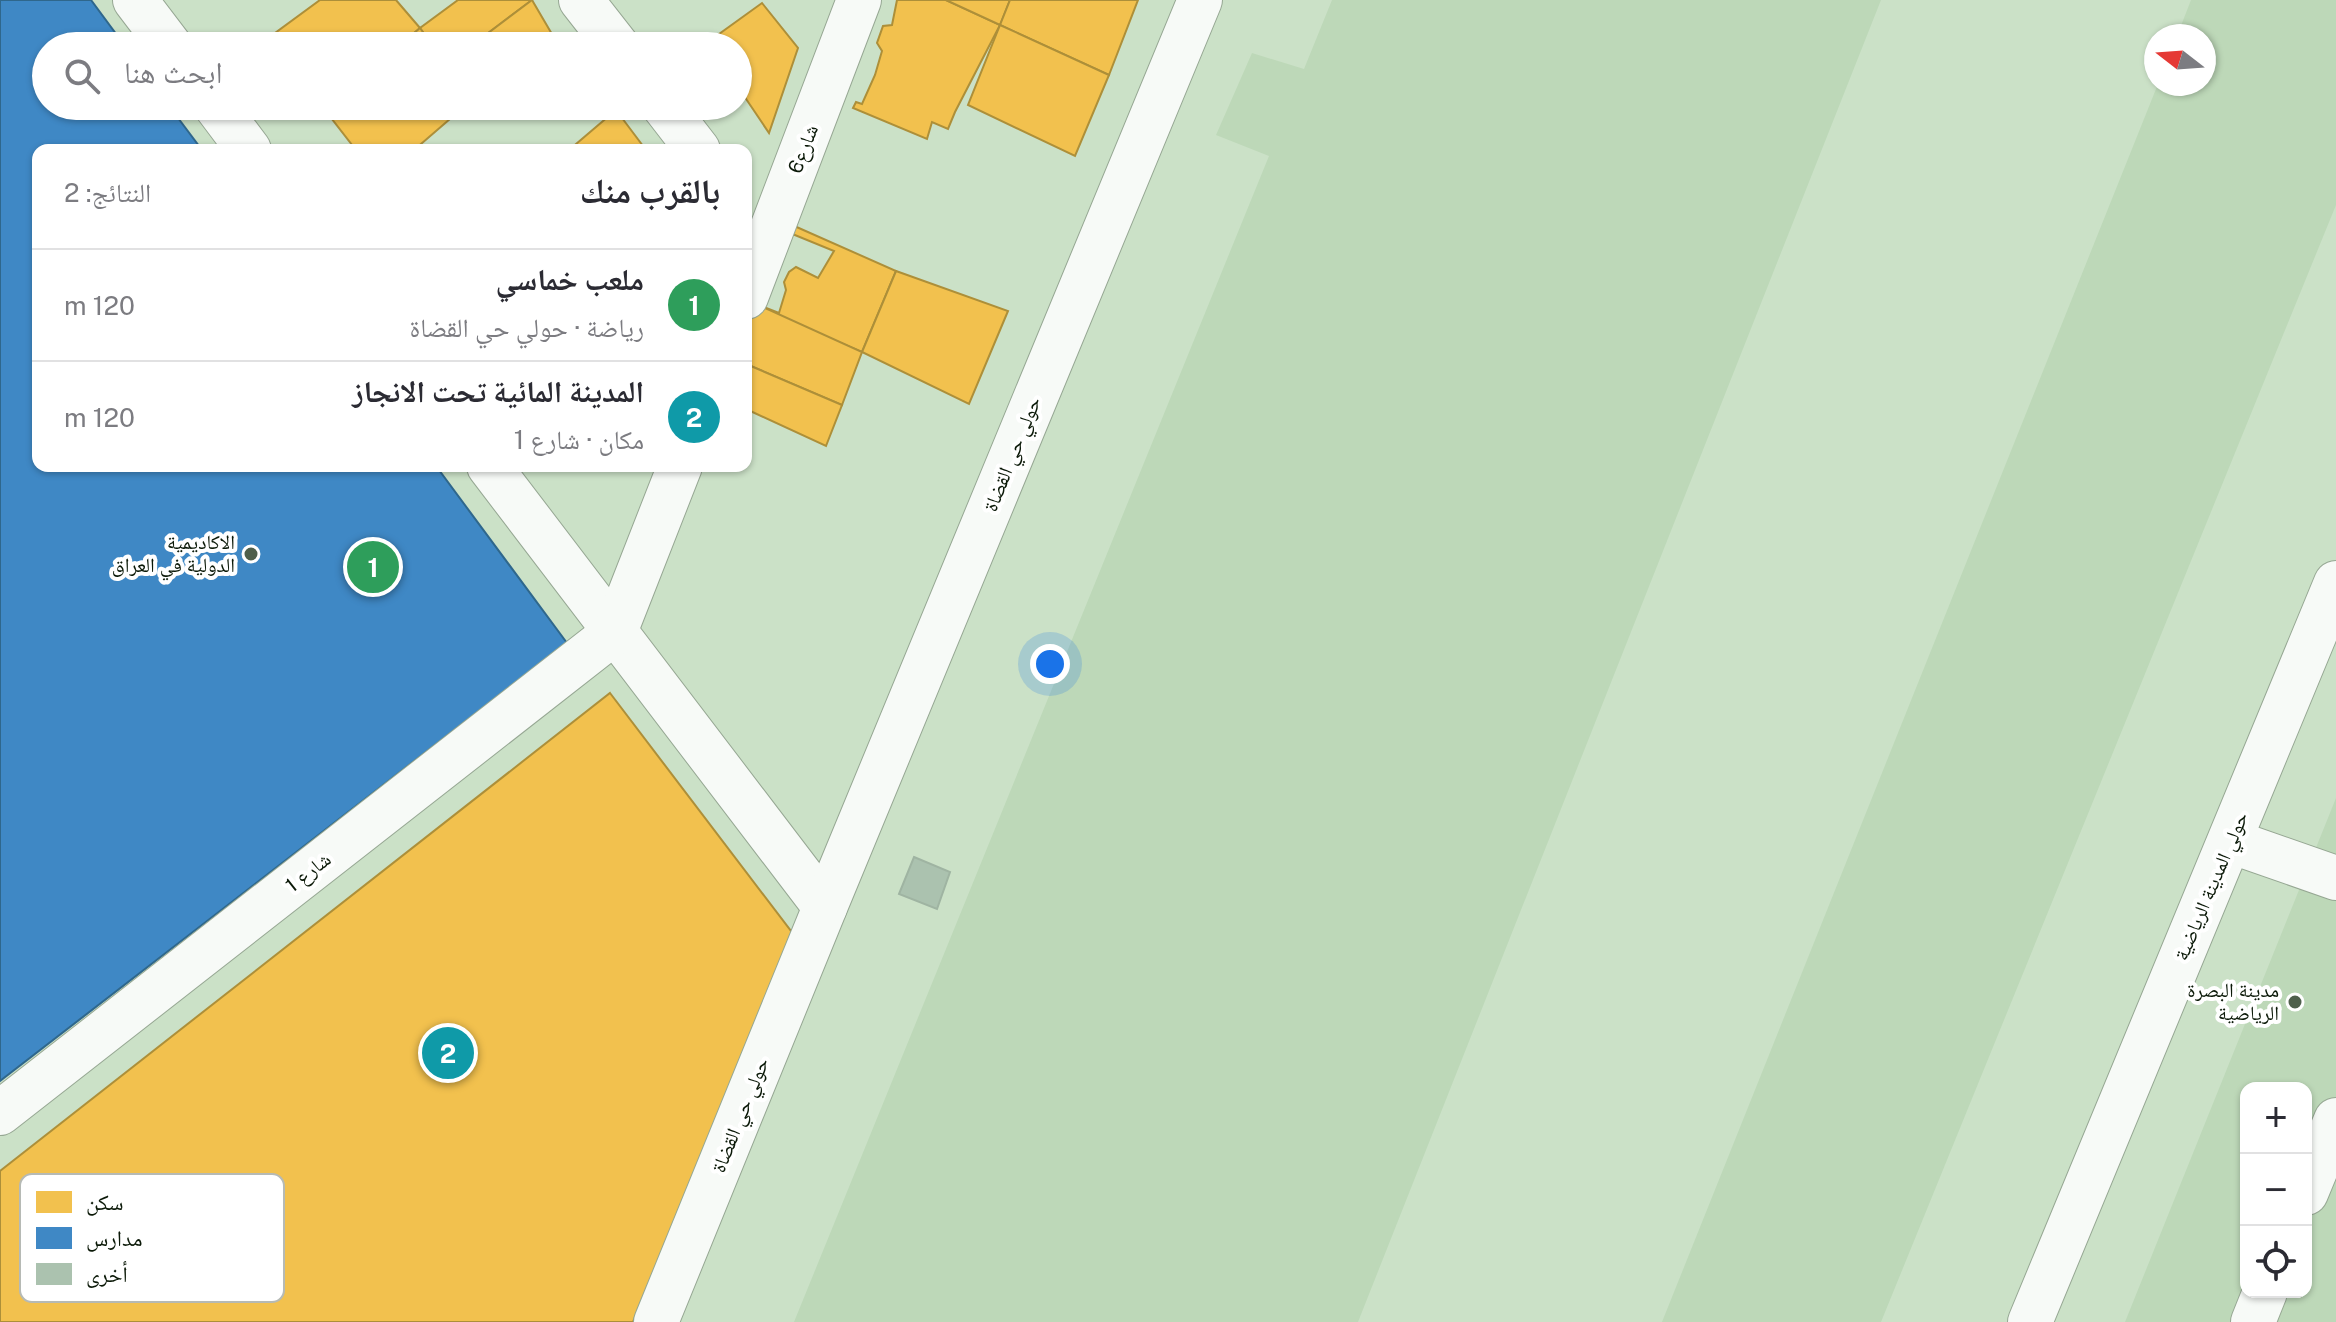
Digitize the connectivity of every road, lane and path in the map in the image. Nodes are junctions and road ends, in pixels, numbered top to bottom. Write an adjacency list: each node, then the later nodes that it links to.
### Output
1 (135, 0): 5 (street)
2 (581, 0): 6 (street)
3 (859, 0): 11 (street, شارع6)
4 (1200, 0): 19 (street, حولي حي القضاة)
5 (159, 32)
6 (606, 32)
7 (226, 120): 9 (street)
8 (675, 120): 10 (street)
9 (244, 144)
10 (693, 144)
11 (757, 226): 12 (street, شارع6)
12 (752, 258)
13 (494, 472): 16 (street)
14 (678, 472): 16 (street)
15 (2336, 583): 17 (street, حولي المدينة الرياضية)
16 (615, 632): 19 (street); 20 (street, شارع 1)
17 (2230, 841): 18 (street); 25 (street, حولي المدينة الرياضية)
18 (2336, 878)
19 (825, 907): 24 (street, حولي حي القضاة)
20 (0, 1113)
21 (2336, 1120): 22 (street)
22 (2312, 1178)
23 (2263, 1298): 26 (street)
24 (656, 1322)
25 (2030, 1322)
26 (2253, 1322)

